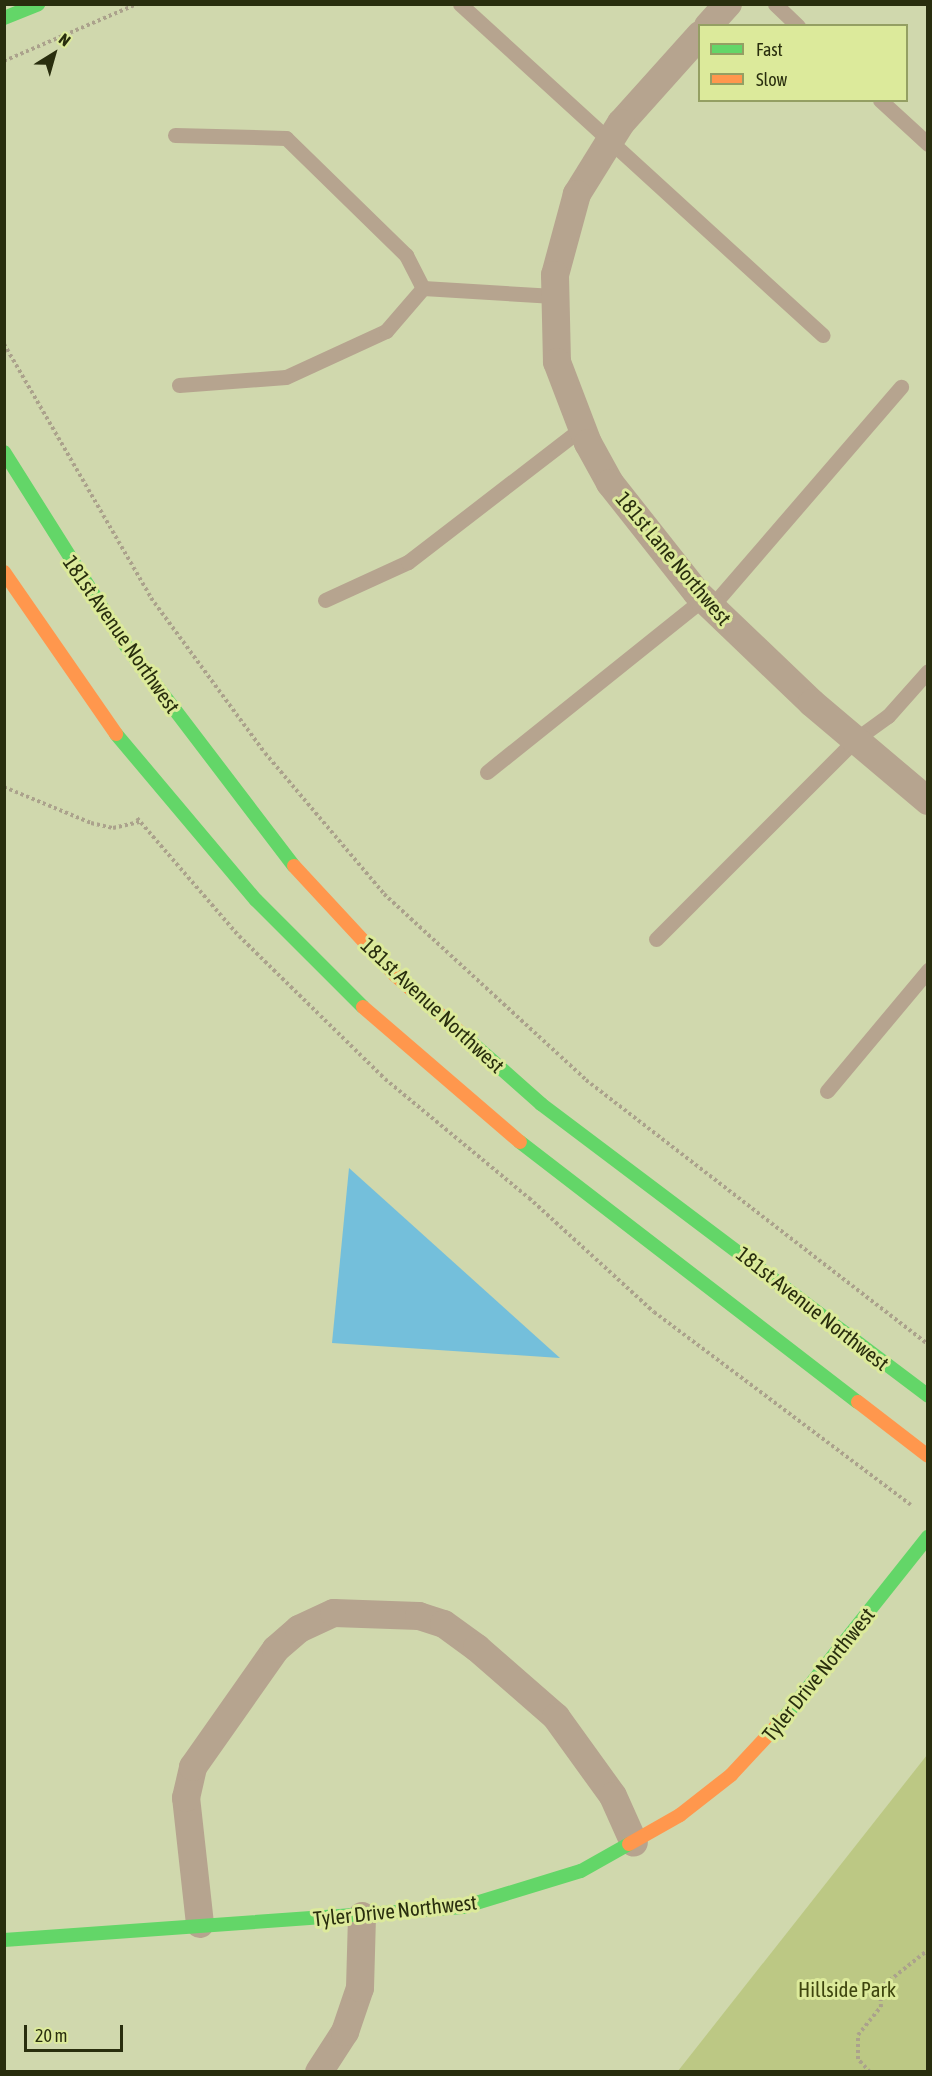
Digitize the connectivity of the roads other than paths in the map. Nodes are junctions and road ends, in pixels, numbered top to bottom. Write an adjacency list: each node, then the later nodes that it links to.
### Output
1 (38, 4): 5 (main road)
2 (460, 4): 11 (lane)
3 (728, 4): 6 (street)
4 (775, 4): 7 (lane)
5 (4, 18)
6 (710, 24)
7 (796, 24)
8 (698, 36): 11 (street, 181st Lane Northwest)
9 (882, 102): 12 (lane)
10 (175, 135): 13 (lane)
11 (608, 140): 14 (street, 181st Lane Northwest); 15 (lane)
12 (927, 144)
13 (423, 288): 14 (lane); 16 (lane)
14 (554, 296): 18 (street, 181st Lane Northwest)
15 (823, 336)
16 (178, 385)
17 (902, 387): 22 (lane)
18 (582, 428): 21 (lane); 22 (street, 181st Lane Northwest)
19 (4, 452): 30 (main road, 181st Avenue Northwest)
20 (4, 572): 31 (main road, 181st Avenue Northwest)
21 (325, 600)
22 (707, 603): 24 (street, 181st Lane Northwest); 25 (lane)
23 (927, 671): 24 (lane)
24 (856, 739): 26 (street, 181st Lane Northwest); 27 (lane)
25 (487, 772)
26 (927, 801)
27 (656, 939)
28 (927, 970): 29 (lane)
29 (827, 1091)
30 (927, 1396)
31 (927, 1456)
32 (927, 1537): 33 (main road, Tyler Drive Northwest)
33 (634, 1843): 34 (main road, Tyler Drive Northwest); 35 (street)
34 (362, 1916): 35 (main road, Tyler Drive Northwest); 37 (street)
35 (200, 1924): 36 (main road, Tyler Drive Northwest)
36 (4, 1940)
37 (319, 2072)

